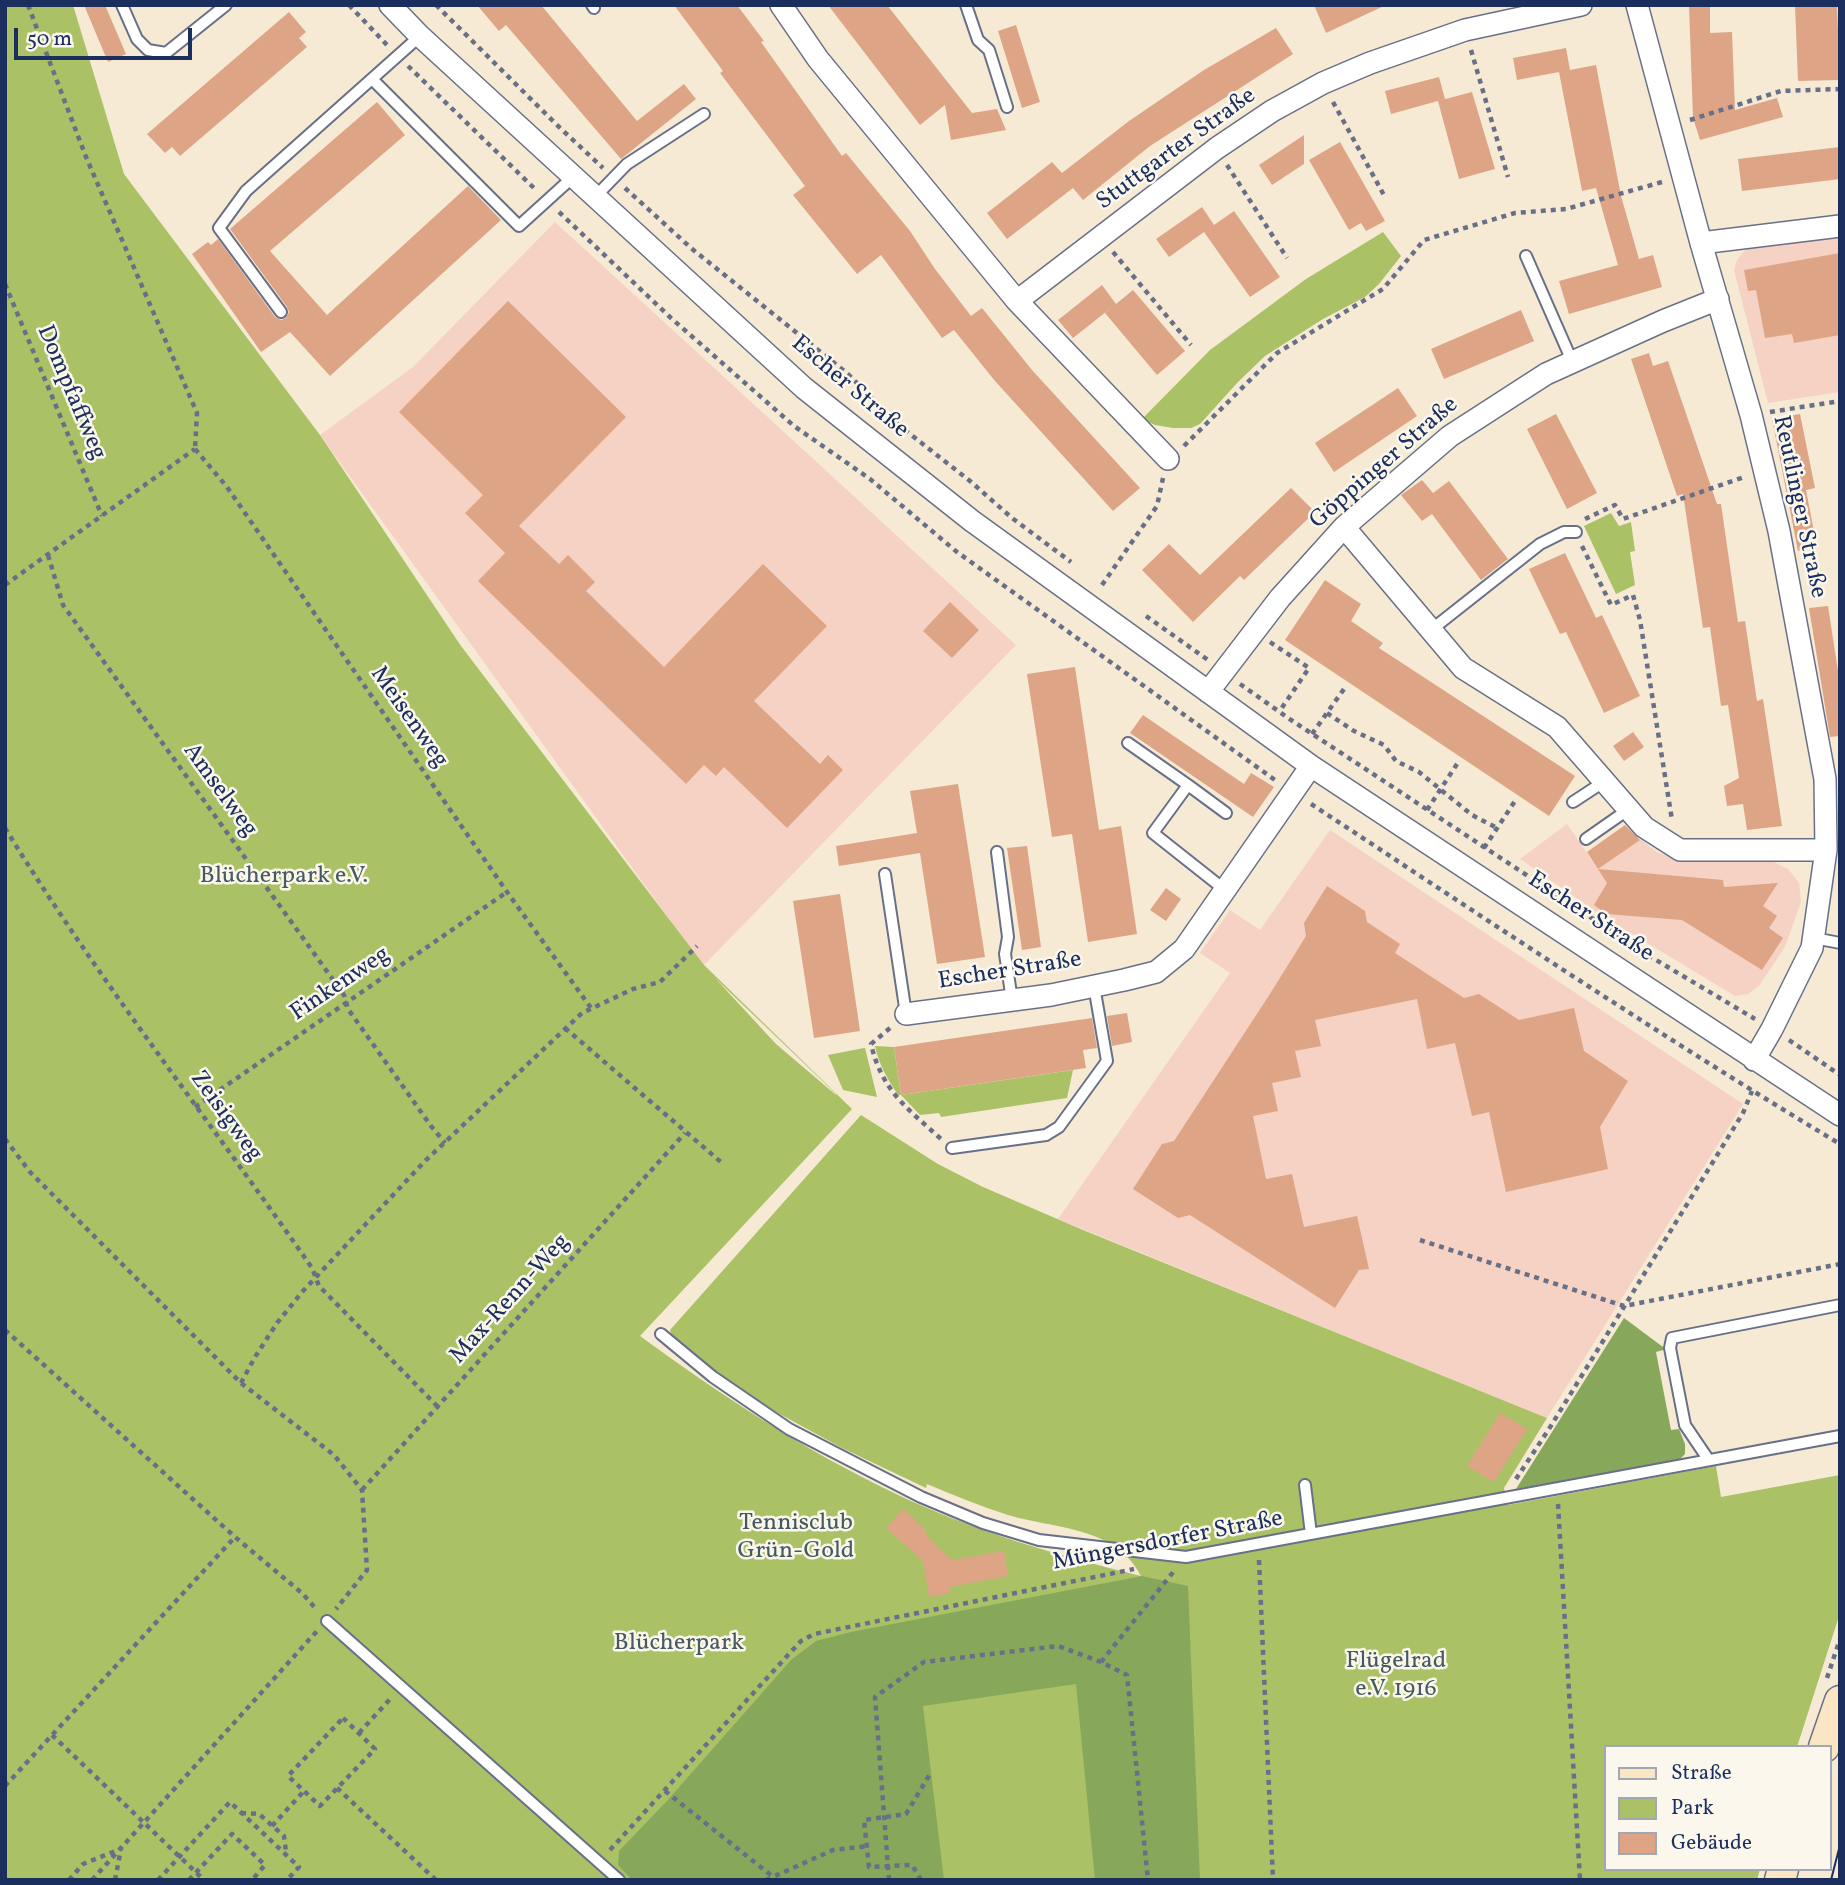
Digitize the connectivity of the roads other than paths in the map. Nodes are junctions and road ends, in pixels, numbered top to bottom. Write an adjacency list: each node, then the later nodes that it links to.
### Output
1 (122, 5): 2 (lane)
2 (226, 5)
3 (390, 5): 8 (street, Escher Straße)
4 (781, 5): 18 (street)
5 (966, 5): 10 (lane)
6 (1581, 5): 18 (street, Stuttgarter Straße)
7 (1637, 5): 15 (street, Reutlinger Straße)
8 (420, 36): 9 (lane); 12 (street, Escher Straße)
9 (372, 79): 12 (lane); 19 (lane)
10 (1006, 107)
11 (704, 114): 13 (lane)
12 (573, 177): 13 (street, Escher Straße)
13 (595, 197): 25 (street, Escher Straße)
14 (1840, 226): 15 (street)
15 (1701, 243): 17 (street, Reutlinger Straße)
16 (1526, 256): 20 (lane)
17 (1718, 299): 20 (street, Göppinger Straße); 28 (street, Reutlinger Straße)
18 (1017, 301): 21 (street)
19 (281, 312)
20 (1572, 361): 22 (street, Göppinger Straße)
21 (1168, 459)
22 (1344, 527): 24 (street); 25 (street, Göppinger Straße)
23 (1576, 532): 24 (lane)
24 (1430, 629): 29 (street)
25 (1208, 692): 27 (street, Escher Straße)
26 (1128, 743): 30 (lane)
27 (1311, 766): 38 (street, Escher Straße); 44 (street, Escher Straße)
28 (1832, 777): 35 (street, Reutlinger Straße)
29 (1605, 781): 31 (lane); 32 (street)
30 (1188, 785): 33 (lane); 38 (lane)
31 (1573, 802)
32 (1629, 809): 34 (lane); 35 (street)
33 (1226, 813)
34 (1586, 839)
35 (1826, 850): 39 (street, Reutlinger Straße)
36 (997, 852): 42 (lane)
37 (885, 874): 43 (lane)
38 (1225, 890): 41 (street, Escher Straße)
39 (1814, 939): 40 (lane); 44 (street, Reutlinger Straße)
40 (1840, 943)
41 (1094, 986): 42 (street, Escher Straße); 46 (lane)
42 (1012, 1000): 43 (street, Escher Straße)
43 (906, 1014)
44 (1754, 1060): 45 (street, Escher Straße)
45 (1840, 1115)
46 (952, 1148)
47 (1840, 1305): 50 (lane)
48 (661, 1334): 52 (lane, Müngersdorfer Straße)
49 (1840, 1437): 50 (lane, Müngersdorfer Straße)
50 (1708, 1460): 52 (lane, Müngersdorfer Straße)
51 (1304, 1485): 52 (lane)
52 (1311, 1534)
53 (327, 1621): 56 (lane)
54 (1840, 1701): 55 (main road)
55 (1825, 1745)
56 (619, 1880)

